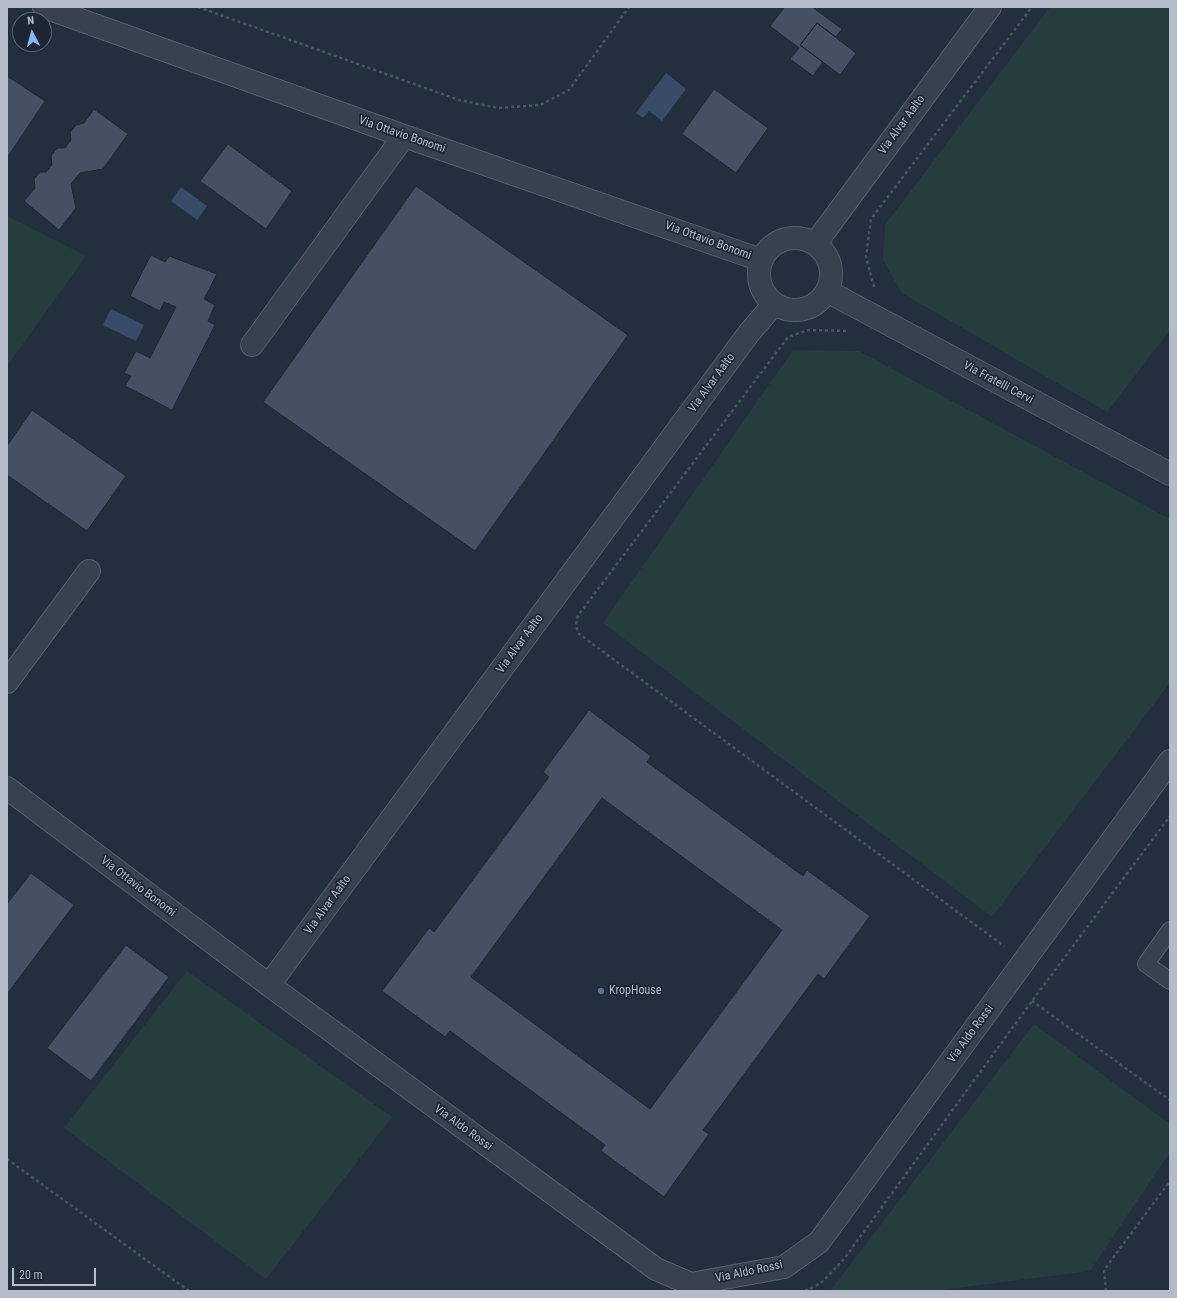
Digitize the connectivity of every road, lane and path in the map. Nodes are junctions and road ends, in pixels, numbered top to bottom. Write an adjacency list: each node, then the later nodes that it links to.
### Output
1 (44, 7): 6 (street, Via Ottavio Bonomi)
2 (198, 7): 3 (path)
3 (629, 7)
4 (990, 7): 7 (street, Via Alvar Aalto)
5 (1032, 7): 11 (path)
6 (404, 136): 8 (street, Via Ottavio Bonomi); 12 (street)
7 (815, 244): 8 (street); 9 (street)
8 (761, 260): 10 (street)
9 (827, 291): 10 (street); 11 (street, Via Fratelli Cervi)
10 (774, 304): 23 (street, Via Alvar Aalto)
11 (864, 311): 13 (street, Via Fratelli Cervi); 20 (path)
12 (252, 345)
13 (1170, 474)
14 (89, 571): 15 (street)
15 (7, 682)
16 (1170, 761): 20 (street, Via Aldo Rossi)
17 (7, 788): 23 (street, Via Ottavio Bonomi)
18 (1170, 816): 21 (path)
19 (1170, 930): 22 (lane)
20 (1023, 961): 21 (path); 23 (street, Via Aldo Rossi)
21 (1049, 979): 24 (path)
22 (1170, 981)
23 (269, 985)
24 (1032, 1001): 25 (path); 29 (path)
25 (1170, 1100)
26 (7, 1159): 28 (path)
27 (1170, 1181): 30 (path)
28 (189, 1291)
29 (805, 1291)
30 (1106, 1291)

